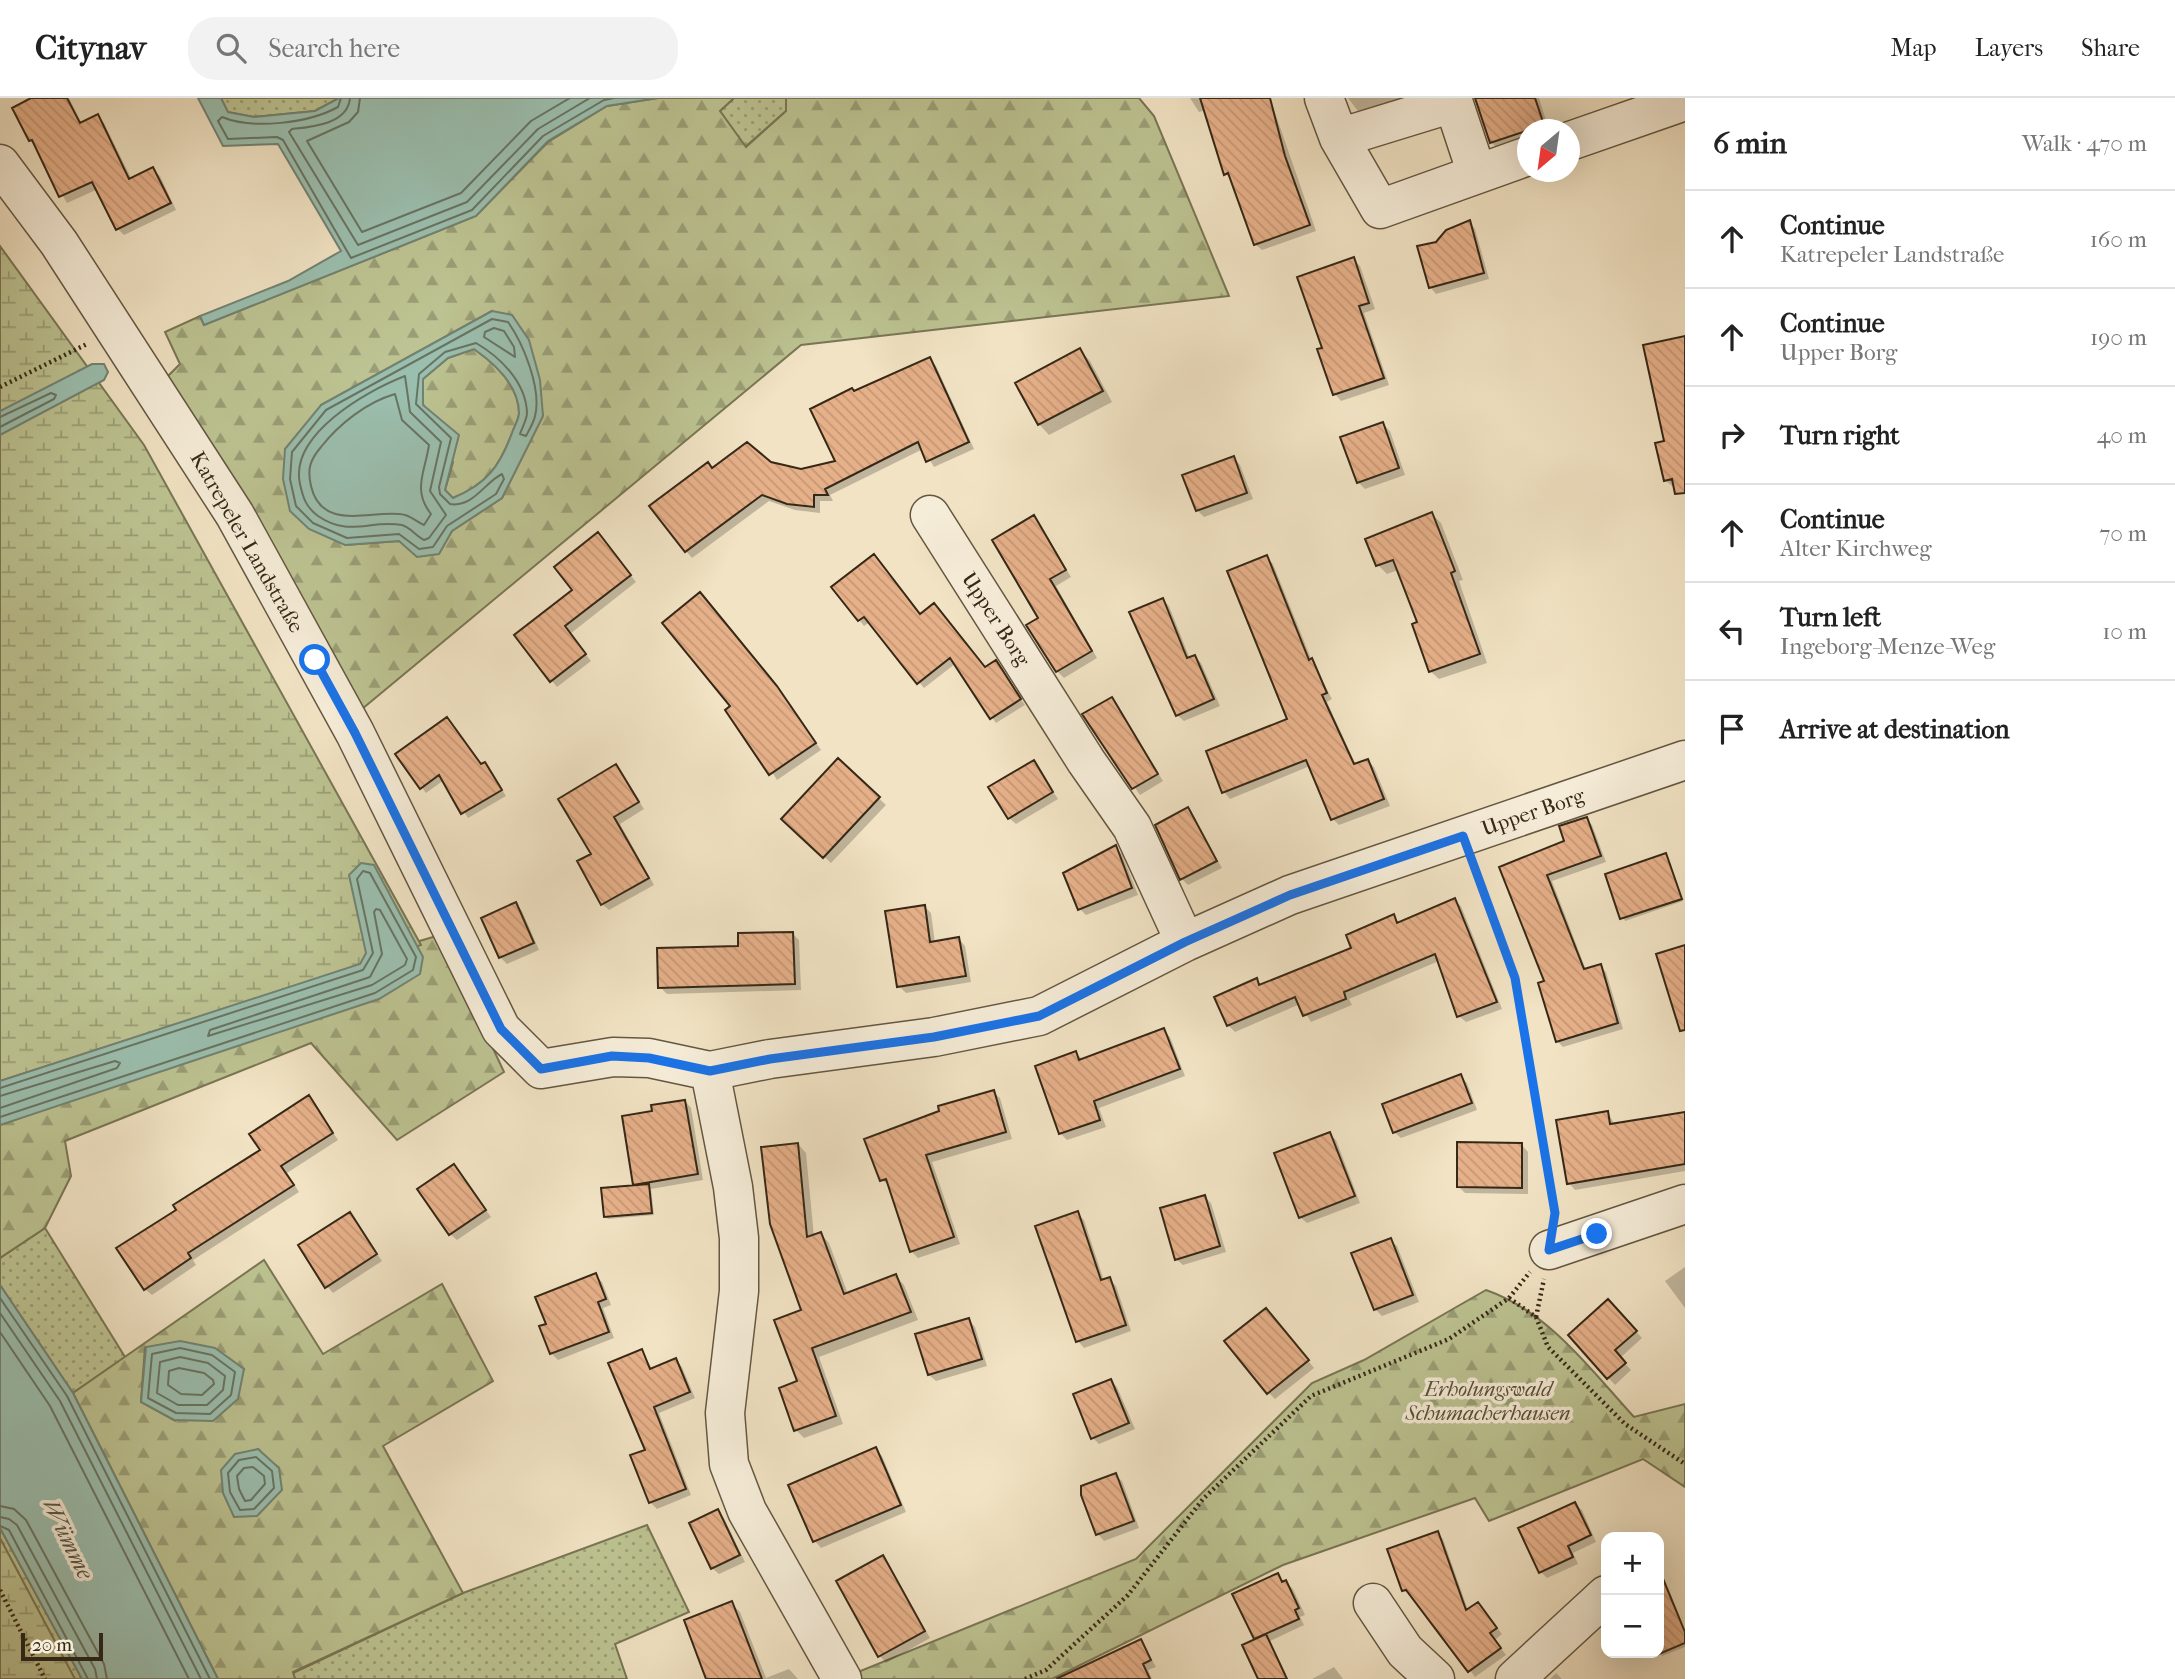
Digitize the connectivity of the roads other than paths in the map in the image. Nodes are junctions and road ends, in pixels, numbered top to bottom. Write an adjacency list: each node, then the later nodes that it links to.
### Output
1 (1324, 98): 4 (street)
2 (1452, 100): 4 (street); 8 (street)
3 (1685, 101): 5 (street)
4 (1339, 138): 8 (street)
5 (1580, 138)
6 (1517, 160): 8 (street)
7 (0, 164): 12 (street, Katrepeler Landstraße)
8 (1476, 174)
9 (930, 515): 11 (street, Upper Borg)
10 (1685, 760): 11 (street, Upper Borg)
11 (1185, 942): 12 (street, Upper Borg)
12 (710, 1071): 17 (street)
13 (1685, 1205): 14 (street)
14 (1549, 1250)
15 (1601, 1600): 19 (street)
16 (1373, 1603): 18 (street)
17 (842, 1679)
18 (1435, 1679)
19 (1515, 1679)

